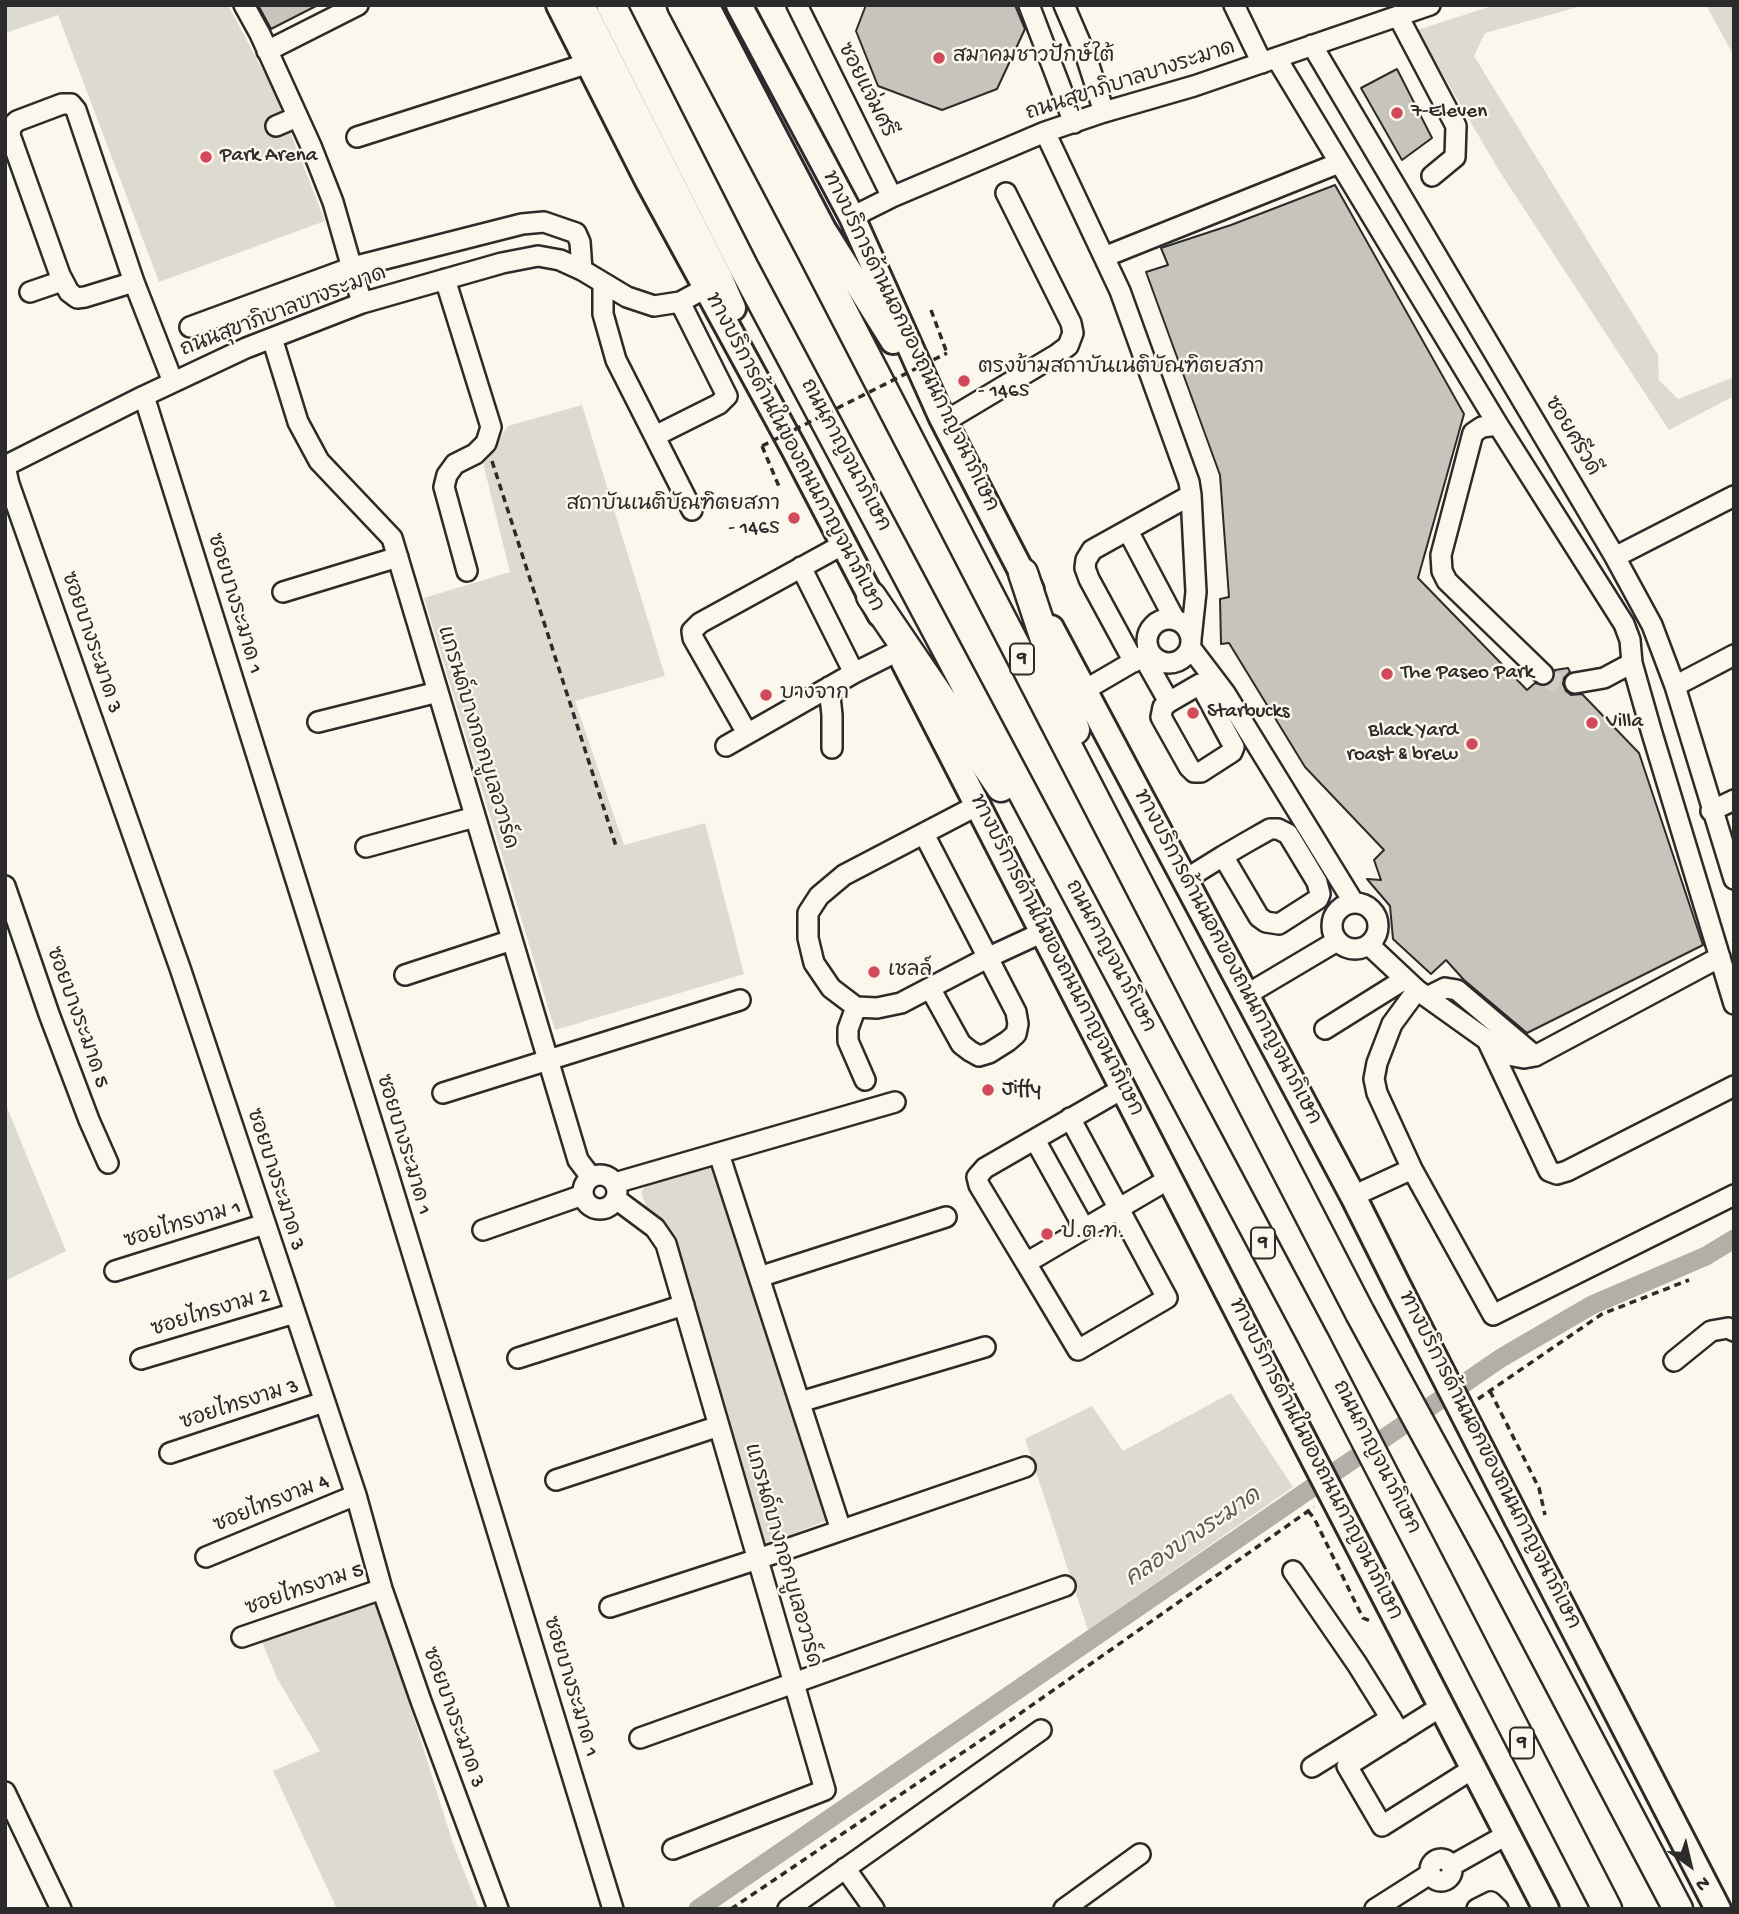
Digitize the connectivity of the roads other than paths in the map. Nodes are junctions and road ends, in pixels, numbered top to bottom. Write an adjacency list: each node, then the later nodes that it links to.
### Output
1 (244, 5): 17 (street)
2 (358, 5): 14 (street)
3 (559, 5): 19 (main road, ทางบริการด้านในของถนนกาญจนาภิเษก)
4 (582, 5): 19 (main road)
5 (611, 5): 93 (highway, ถนนกาญจนาภิเษก / 9)
6 (682, 5): 85 (highway, 9)
7 (739, 5): 30 (main road, ทางบริการด้านนอกของถนนกาญจนาภิเษก)
8 (797, 5): 29 (street, ซอยแจ่มศรี)
9 (1030, 5): 22 (street)
10 (1064, 5): 20 (street)
11 (1234, 5): 18 (street)
12 (1430, 5): 15 (street, ถนนสุขาภิบาลบางระมาด)
13 (708, 10): 46 (main road)
14 (331, 11): 17 (street)
15 (1398, 16): 16 (street, ถนนสุขาภิบาลบางระมาด); 27 (street)
16 (1312, 45): 18 (street, ถนนสุขาภิบาลบางระมาด); 57 (street, ซอยศรีวดี)
17 (267, 51): 21 (street)
18 (1270, 61): 20 (street, ถนนสุขาภิบาลบางระมาด); 26 (street)
19 (600, 64): 25 (street); 38 (main road, ทางบริการด้านในของถนนกาญจนาภิเษก); 49 (main road)
20 (1104, 112): 22 (street, ถนนสุขาภิบาลบางระมาด)
21 (298, 117): 23 (street); 32 (street)
22 (1074, 123): 24 (street, ถนนสุขาภิบาลบางระมาด)
23 (276, 126)
24 (1045, 132): 29 (street, ถนนสุขาภิบาลบางระมาด); 31 (street)
25 (357, 137)
26 (1339, 163): 31 (street); 47 (street)
27 (1432, 176)
28 (1006, 193): 46 (street)
29 (892, 197): 30 (street, ถนนสุขาภิบาลบางระมาด)
30 (852, 217): 46 (main road, ทางบริการด้านนอกของถนนกาญจนาภิเษก)
31 (1104, 257): 51 (street)
32 (353, 267): 33 (street); 41 (street); 42 (street)
33 (582, 270): 34 (street, ถนนสุขาภิบาลบางระมาด); 37 (street, ถนนสุขาภิบาลบางระมาด)
34 (444, 279): 41 (street, ถนนสุขาภิบาลบางระมาด); 59 (street)
35 (62, 281): 36 (street); 36 (street); 39 (street)
36 (134, 282): 44 (street)
37 (603, 283): 40 (street, ถนนสุขาภิบาลบางระมาด); 48 (street)
38 (706, 288): 40 (street, ถนนสุขาภิบาลบางระมาด); 49 (main road, ทางบริการด้านในของถนนกาญจนาภิเษก)
39 (30, 292)
40 (680, 302): 48 (street)
41 (362, 303): 43 (street, ถนนสุขาภิบาลบางระมาด)
42 (190, 327)
43 (272, 338): 44 (street, ถนนสุขาภิบาลบางระมาด); 56 (street, แกรนด์บางกอกบูเลอวาร์ด)
44 (173, 382): 45 (street, ถนนสุขาภิบาลบางระมาด)
45 (144, 396): 50 (street, ถนนสุขาภิบาลบางระมาด); 171 (street, ซอยบางระมาด 1)
46 (942, 419): 60 (main road, ทางบริการด้านนอกของถนนกาญจนาภิเษก)
47 (1498, 425): 68 (street); 70 (street)
48 (655, 436): 53 (street)
49 (794, 449): 55 (main road, ทางบริการด้านในของถนนกาญจนาภิเษก)
50 (5, 466): 129 (street, ซอยบางระมาด 3)
51 (1191, 495): 54 (street); 64 (street)
52 (1734, 496): 57 (street)
53 (692, 510)
54 (1128, 531): 63 (street); 67 (street)
55 (844, 544): 58 (street); 62 (main road, ทางบริการด้านในของถนนกาญจนาภิเษก)
56 (398, 556): 61 (street); 76 (street, แกรนด์บางกอกบูเลอวาร์ด)
57 (1615, 557): 73 (street, ซอยศรีวดี)
58 (801, 567): 69 (street); 79 (street)
59 (467, 571)
60 (1023, 573): 75 (main road, ทางบริการด้านนอกของถนนกาญจนาภิเษก); 85 (highway)
61 (283, 592)
62 (871, 596): 65 (main road, ทางบริการด้านในของถนนกาญจนาภิเษก); 93 (highway)
63 (1175, 620): 64 (street); 67 (street)
64 (1188, 648): 67 (street); 72 (street); 94 (street)
65 (898, 651): 69 (street); 83 (main road, ทางบริการด้านในของถนนกาญจนาภิเษก)
66 (1734, 655): 73 (street)
67 (1142, 657): 75 (street); 77 (street)
68 (1632, 663): 71 (street); 99 (street)
69 (854, 673): 74 (street)
70 (1543, 674)
71 (1575, 683)
72 (1200, 684): 77 (street); 77 (street)
73 (1675, 686): 84 (street, ซอยศรีวดี)
74 (829, 687): 79 (street); 81 (street)
75 (1083, 691): 91 (main road, ทางบริการด้านนอกของถนนกาญจนาภิเษก)
76 (438, 692): 78 (street); 86 (street, แกรนด์บางกอกบูเลอวาร์ด)
77 (1169, 702)
78 (318, 722)
79 (747, 733): 80 (street)
80 (726, 746)
81 (832, 748)
82 (1734, 800): 84 (street)
83 (978, 805): 87 (street); 95 (main road, ทางบริการด้านในของถนนกาญจนาภิเษก)
84 (1712, 811): 90 (street, ซอยศรีวดี)
85 (1102, 813): 180 (highway, 9, bridge)
86 (475, 817): 88 (street); 96 (street, แกรนด์บางกอกบูเลอวาร์ด)
87 (924, 834): 100 (street); 107 (street)
88 (366, 847)
89 (1223, 856): 89 (street); 91 (street)
90 (1734, 878)
91 (1186, 879): 104 (main road, ทางบริการด้านนอกของถนนกาญจนาภิเษก)
92 (5, 886): 120 (street, ซอยบางระมาด 5)
93 (1078, 899): 179 (highway, ถนนกาญจนาภิเษก / 9, bridge)
94 (1354, 903): 97 (street); 98 (street)
95 (1041, 933): 100 (street); 114 (main road, ทางบริการด้านในของถนนกาญจนาภิเษก)
96 (512, 940): 101 (street); 111 (street, แกรนด์บางกอกบูเลอวาร์ด)
97 (1337, 941): 98 (street); 104 (street)
98 (1369, 945): 103 (street)
99 (1720, 957): 106 (street); 110 (street)
100 (987, 958): 102 (street); 102 (street)
101 (405, 975)
102 (930, 988): 107 (street)
103 (1416, 989): 108 (street); 109 (street); 110 (street); 121 (street)
104 (1246, 995): 126 (main road, ทางบริการด้านนอกของถนนกาญจนาภิเษก)
105 (740, 1000): 111 (street)
106 (1734, 1004)
107 (856, 1007): 112 (street)
108 (1325, 1029)
109 (1487, 1040): 110 (street); 113 (street)
110 (1535, 1056)
111 (548, 1061): 115 (street); 123 (street, แกรนด์บางกอกบูเลอวาร์ด)
112 (865, 1080)
113 (1734, 1086)
114 (1122, 1089): 117 (street); 122 (main road, ทางบริการด้านในของถนนกาญจนาภิเษก)
115 (443, 1093)
116 (895, 1102): 119 (street)
117 (1070, 1118): 118 (street); 127 (street)
118 (1035, 1140): 130 (street); 132 (street)
119 (719, 1154): 124 (street); 134 (street)
120 (108, 1163)
121 (1412, 1169): 125 (street); 126 (street)
122 (1169, 1179): 127 (street); 158 (main road, ทางบริการด้านในของถนนกาญจนาภิเษก, bridge)
123 (587, 1186): 124 (street); 124 (street); 131 (street)
124 (615, 1191): 135 (street, แกรนด์บางกอกบูเลอวาร์ด)
125 (1734, 1195)
126 (1353, 1196): 181 (main road, ทางบริการด้านนอกของถนนกาญจนาภิเษก, bridge)
127 (1118, 1207): 130 (street); 132 (street)
128 (946, 1217): 134 (street)
129 (265, 1224): 133 (street, ซอยไทรงาม 1); 136 (street, ซอยบางระมาด 3)
130 (1084, 1228): 132 (street)
131 (483, 1230)
132 (1026, 1263)
133 (115, 1271)
134 (759, 1277): 143 (street)
135 (684, 1305): 139 (street); 144 (street, แกรนด์บางกอกบูเลอวาร์ด)
136 (295, 1313): 140 (street, ซอยไทรงาม 2); 142 (street, ซอยบางระมาด 3)
137 (1734, 1331): 141 (street)
138 (985, 1347): 143 (street)
139 (518, 1358)
140 (141, 1359)
141 (1674, 1361)
142 (324, 1402): 145 (street, ซอยไทรงาม 3); 148 (street, ซอยบางระมาด 3)
143 (800, 1402): 149 (street)
144 (719, 1426): 147 (street); 151 (street, แกรนด์บางกอกบูเลอวาร์ด)
145 (170, 1453)
146 (1025, 1467): 149 (street)
147 (556, 1480)
148 (356, 1495): 150 (street, ซอยไทรงาม 4); 154 (street, ซอยบางระมาด 3)
149 (841, 1531): 151 (street)
150 (206, 1557)
151 (758, 1559): 155 (street); 157 (street, แกรนด์บางกอกบูเลอวาร์ด)
152 (1293, 1571): 159 (street)
153 (1065, 1586): 157 (street)
154 (382, 1589): 156 (street, ซอยไทรงาม 5); 170 (street, ซอยบางระมาด 3)
155 (610, 1607)
156 (242, 1637)
157 (794, 1683): 161 (street); 166 (street, แกรนด์บางกอกบูเลอวาร์ด)
158 (1442, 1706): 159 (street); 163 (main road, ทางบริการด้านในของถนนกาญจนาภิเษก)
159 (1395, 1725): 162 (street); 163 (street)
160 (1041, 1730): 168 (street)
161 (640, 1738)
162 (1312, 1767)
163 (1474, 1768): 165 (main road, ทางบริการด้านในของถนนกาญจนาภิเษก)
164 (5, 1792): 169 (street)
165 (1508, 1834): 175 (street); 178 (main road, ทางบริการด้านในของถนนกาญจนาภิเษก)
166 (673, 1849)
167 (1140, 1854): 174 (street)
168 (845, 1868): 172 (street); 173 (street)
169 (61, 1909)
170 (498, 1909)
171 (613, 1909)
172 (788, 1909)
173 (874, 1909)
174 (1064, 1909)
175 (1375, 1909)
176 (1477, 1909): 177 (street)
177 (1498, 1909)
178 (1546, 1909)
179 (1607, 1909)
180 (1678, 1909)
181 (1718, 1909)

